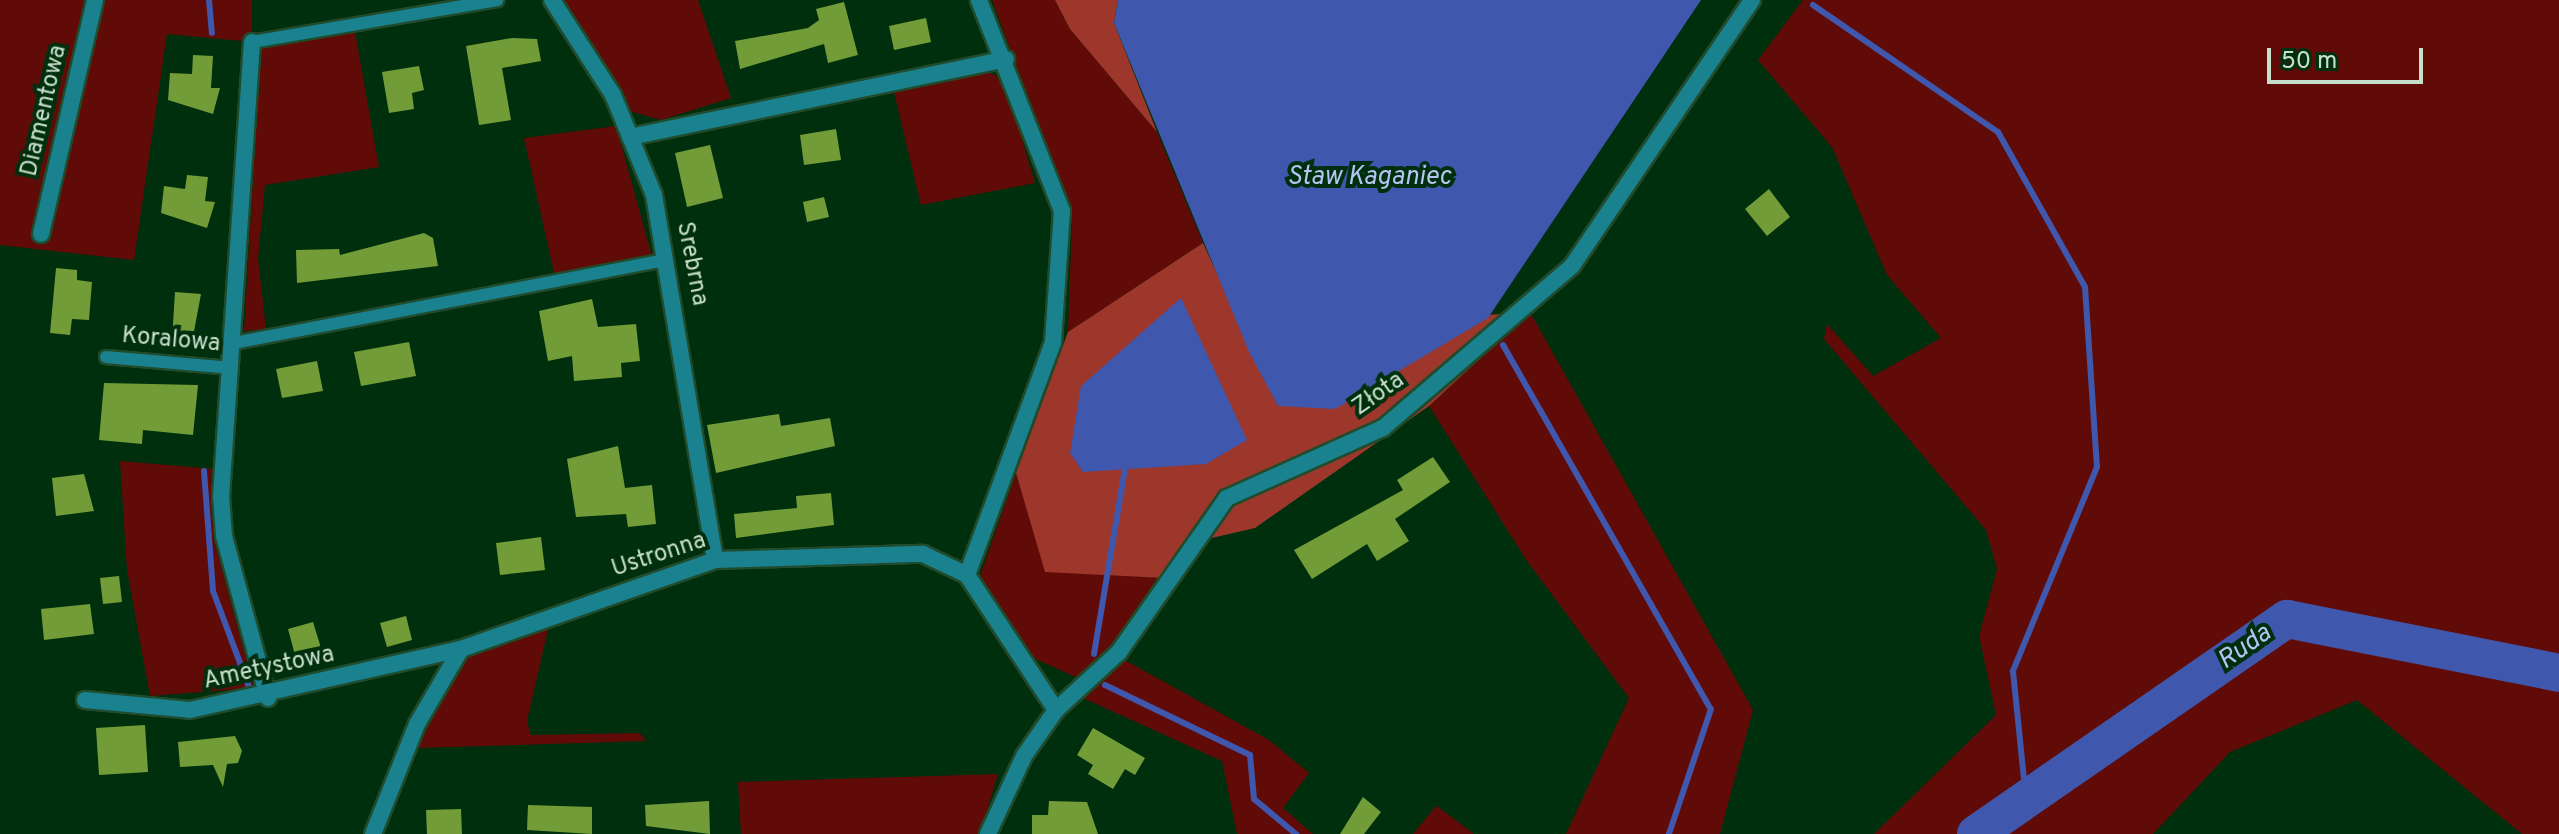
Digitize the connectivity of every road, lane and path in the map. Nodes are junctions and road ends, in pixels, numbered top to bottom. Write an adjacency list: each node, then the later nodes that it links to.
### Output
1 (95, 0): 9 (street, Diamentowa)
2 (497, 0): 6 (lane)
3 (552, 0): 8 (street, Srebrna)
4 (979, 0): 7 (street)
5 (1752, 0): 19 (street, Złota)
6 (252, 42): 11 (street)
7 (1006, 59): 8 (street); 15 (street)
8 (630, 137): 10 (street, Srebrna)
9 (41, 234)
10 (666, 260): 11 (lane); 14 (street, Srebrna)
11 (234, 343): 13 (street)
12 (106, 357): 13 (lane, Koralowa)
13 (232, 368): 17 (street)
14 (715, 560): 15 (street, Ustronna); 16 (street, Ustronna)
15 (967, 575): 19 (street)
16 (461, 649): 17 (street, Ametystowa); 20 (street)
17 (268, 698): 18 (street, Ametystowa)
18 (85, 700)
19 (1056, 710): 21 (street, Złota)
20 (373, 834)
21 (988, 834)

